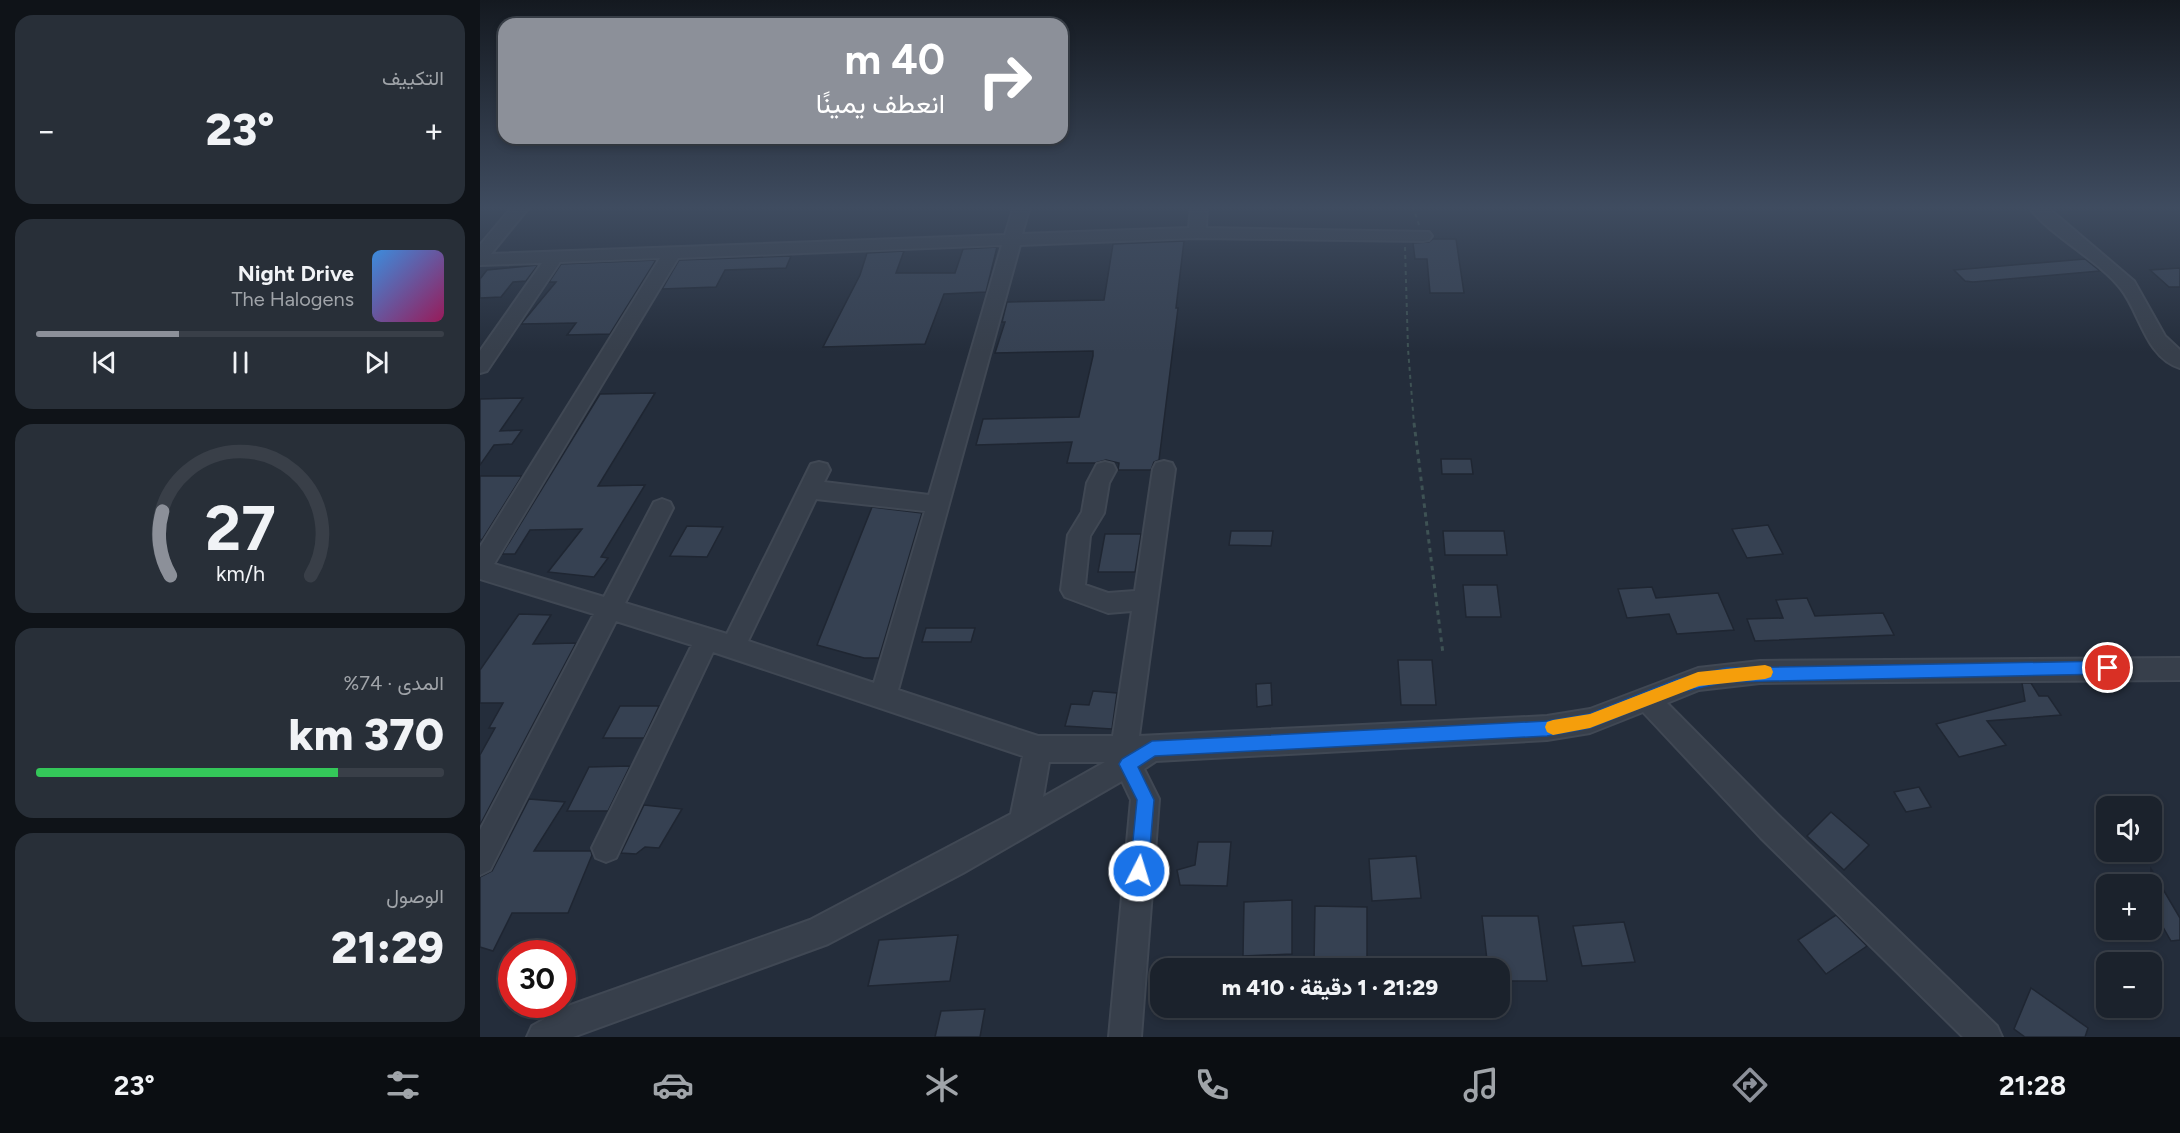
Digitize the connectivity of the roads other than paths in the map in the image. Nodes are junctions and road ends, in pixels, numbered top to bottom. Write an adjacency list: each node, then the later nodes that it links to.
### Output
1 (594, 254): 5 (street)
2 (671, 254): 13 (street)
3 (1007, 254): 11 (street)
4 (2092, 254): 7 (street)
5 (556, 256): 6 (street); 8 (street)
6 (480, 258)
7 (2180, 362)
8 (480, 366)
9 (1105, 470): 14 (street)
10 (1164, 470): 14 (street)
11 (937, 507): 17 (street); 21 (street)
12 (662, 508): 15 (street)
13 (480, 568): 15 (street)
14 (1145, 600): 24 (street)
15 (608, 609): 16 (street); 27 (street)
16 (707, 639): 17 (street); 26 (street)
17 (733, 647): 21 (street)
18 (2180, 662): 19 (street)
19 (2154, 667): 20 (street); 22 (street)
20 (2180, 669)
21 (883, 698): 23 (street)
22 (1647, 698): 24 (street); 30 (street)
23 (1038, 749): 24 (street); 25 (street)
24 (1134, 754): 25 (street); 29 (street)
25 (1024, 821): 28 (street)
26 (606, 848)
27 (480, 860)
28 (566, 1032)
29 (1125, 1037)
30 (1986, 1037)

